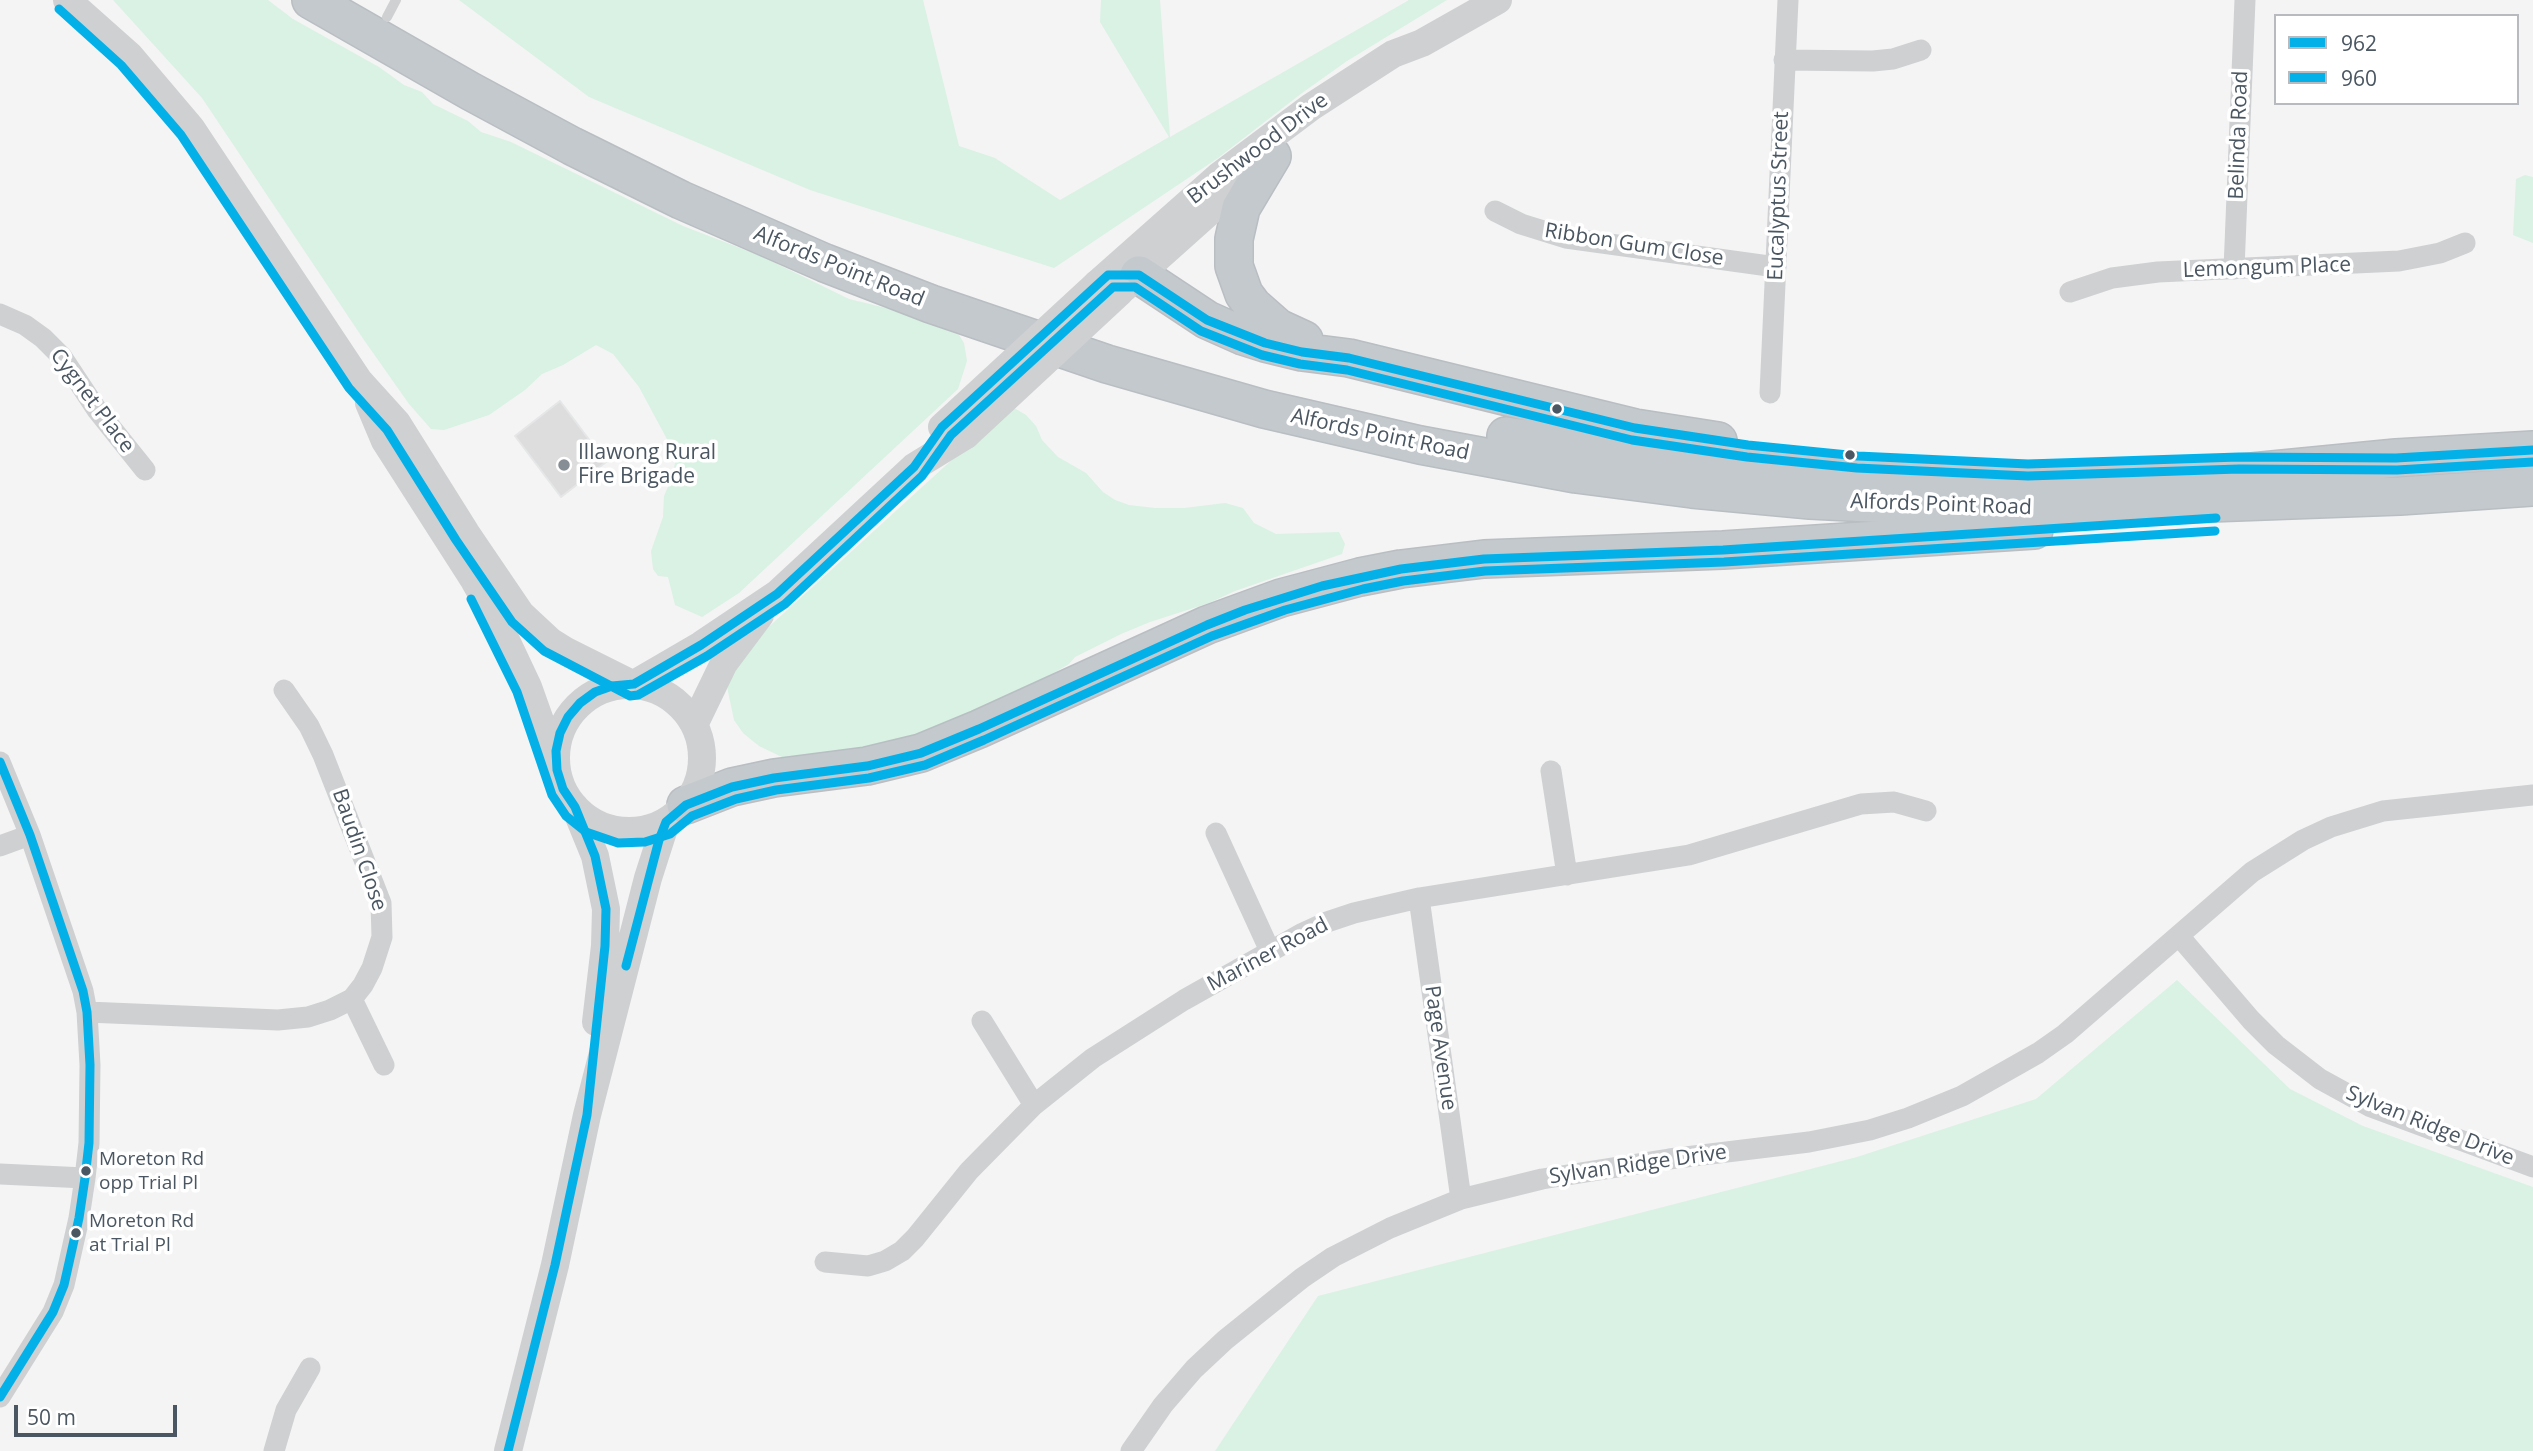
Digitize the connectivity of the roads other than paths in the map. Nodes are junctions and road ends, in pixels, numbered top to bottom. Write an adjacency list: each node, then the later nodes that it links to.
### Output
1 (67, 0): 19 (street)
2 (311, 0): 25 (highway, Alfords Point Road)
3 (1498, 0): 7 (street, Brushwood Drive)
4 (1788, 0): 9 (street, Eucalyptus Street)
5 (2245, 0): 14 (street, Belinda Road)
6 (381, 6): 22 (highway, Alfords Point Road)
7 (1422, 43): 10 (street, Brushwood Drive); 15 (street, Brushwood Drive)
8 (1921, 50): 9 (street)
9 (1784, 60): 13 (street, Eucalyptus Street)
10 (1272, 156): 15 (street, Brushwood Drive); 18 (highway)
11 (1495, 211): 13 (street, Ribbon Gum Close)
12 (2465, 243): 14 (street, Lemongum Place)
13 (1776, 267): 20 (street, Eucalyptus Street)
14 (2234, 269): 16 (street, Lemongum Place)
15 (1116, 281): 18 (highway); 26 (street, Brushwood Drive, bridge)
16 (2070, 292)
17 (0, 314): 23 (street, Cygnet Place)
18 (1349, 358): 22 (highway)
19 (359, 381): 27 (street); 31 (street)
20 (1770, 393)
21 (2533, 450): 22 (highway, Alfords Point Road)
22 (2396, 458)
23 (145, 470)
24 (2533, 488): 25 (highway, Alfords Point Road)
25 (2400, 496): 36 (highway)
26 (777, 594): 27 (street, Brushwood Drive); 29 (street, Brushwood Drive)
27 (633, 684): 29 (street); 31 (street)
28 (285, 690): 44 (street, Baudin Close)
29 (695, 723): 36 (street)
30 (0, 762): 38 (street)
31 (557, 770): 34 (street)
32 (1551, 771): 40 (street)
33 (2533, 795): 42 (street, Sylvan Ridge Drive)
34 (575, 807): 36 (street); 49 (street)
35 (1926, 811): 40 (street, Mariner Road)
36 (676, 813): 49 (street)
37 (1216, 833): 43 (street)
38 (30, 835): 39 (street); 45 (street)
39 (0, 846)
40 (1567, 875): 41 (street, Mariner Road)
41 (1419, 898): 43 (street, Mariner Road); 53 (street, Page Avenue)
42 (2179, 936): 50 (street, Sylvan Ridge Drive); 53 (street, Sylvan Ridge Drive)
43 (1270, 951): 48 (street, Mariner Road)
44 (352, 999): 45 (street); 47 (street)
45 (87, 1012): 52 (street)
46 (982, 1021): 48 (street)
47 (384, 1065)
48 (1034, 1105): 54 (street, Mariner Road)
49 (587, 1115): 58 (street)
50 (2533, 1167)
51 (0, 1174): 52 (street)
52 (85, 1178): 56 (street)
53 (1461, 1199): 59 (street, Sylvan Ridge Drive)
54 (825, 1262)
55 (310, 1368): 57 (street)
56 (0, 1397)
57 (274, 1451)
58 (508, 1451)
59 (1131, 1451)

